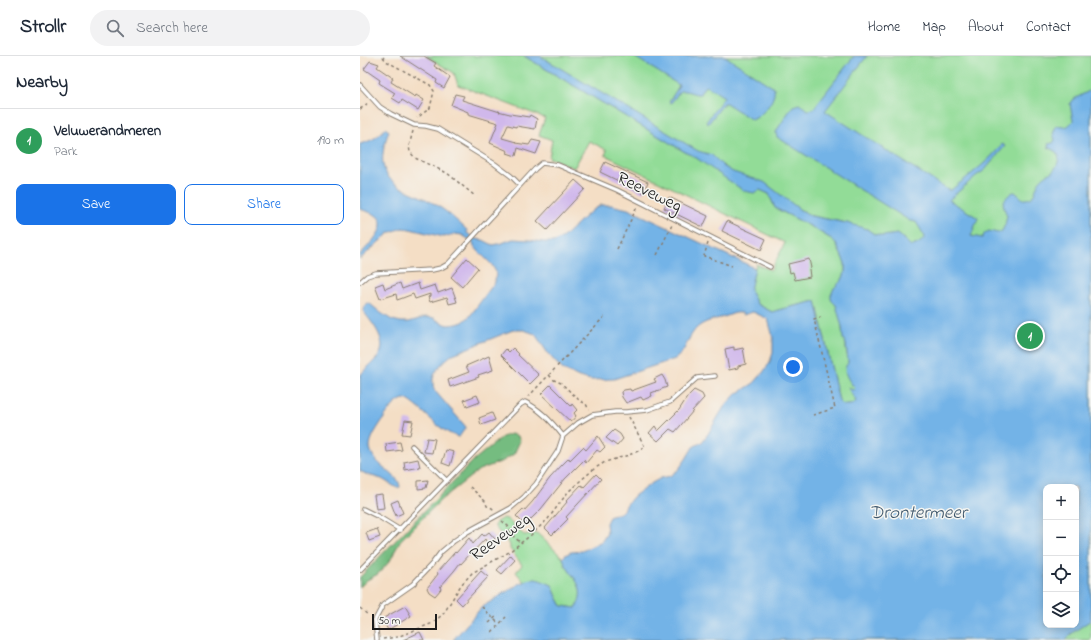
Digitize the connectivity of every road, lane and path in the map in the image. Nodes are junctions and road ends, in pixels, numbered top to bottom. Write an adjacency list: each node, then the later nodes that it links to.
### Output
1 (360, 85): 2 (lane)
2 (372, 98): 3 (path); 4 (lane)
3 (360, 109)
4 (520, 185): 5 (lane, Reeveweg); 12 (lane, Reeveweg)
5 (639, 202): 6 (lane, Reeveweg); 8 (path)
6 (674, 219): 7 (lane, Reeveweg); 9 (path)
7 (710, 238): 10 (path); 11 (lane, Reeveweg)
8 (617, 249)
9 (657, 255)
10 (732, 266)
11 (770, 267)
12 (360, 282)
13 (604, 317): 15 (path)
14 (821, 317): 20 (path)
15 (549, 374): 17 (path); 19 (path)
16 (715, 376): 18 (lane, Reeveweg)
17 (525, 402): 21 (lane); 23 (lane)
18 (626, 412): 19 (lane, Reeveweg); 29 (path, Reeveweg)
19 (592, 415): 21 (lane, Reeveweg)
20 (813, 415)
21 (563, 436): 40 (lane, Reeveweg)
22 (412, 446): 23 (lane)
23 (447, 481): 28 (lane)
24 (470, 487): 26 (path)
25 (363, 509): 28 (lane)
26 (497, 514)
27 (500, 518): 29 (path)
28 (400, 530): 30 (lane)
29 (521, 543): 40 (path, Reeveweg)
30 (360, 570)
31 (482, 607): 36 (path)
32 (360, 608): 35 (path)
33 (498, 615): 36 (path)
34 (506, 617): 38 (path)
35 (371, 619)
36 (494, 619): 37 (path); 38 (path)
37 (489, 623)
38 (500, 624): 39 (path)
39 (492, 632)
40 (377, 640)

